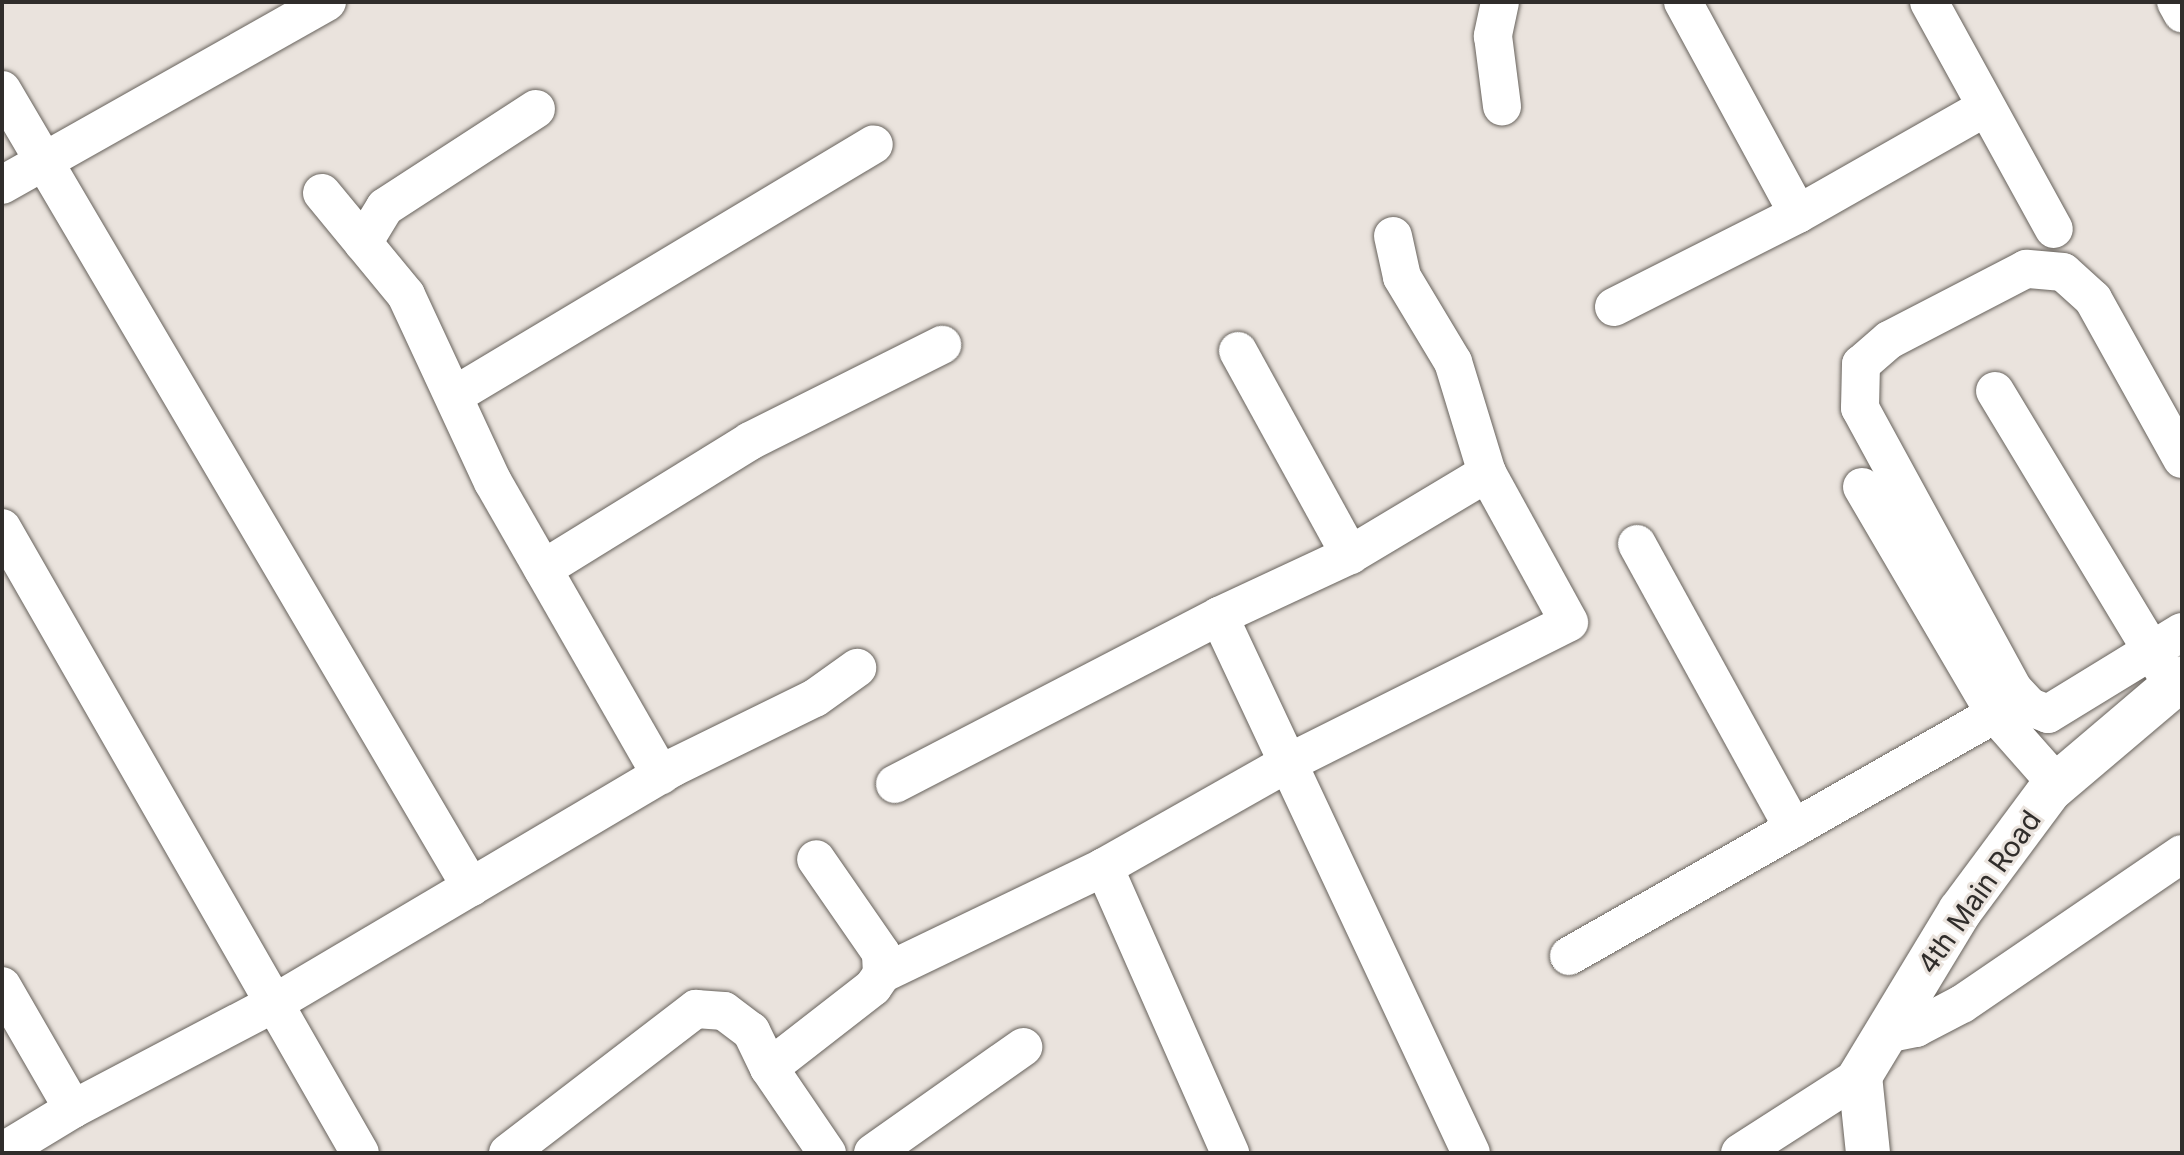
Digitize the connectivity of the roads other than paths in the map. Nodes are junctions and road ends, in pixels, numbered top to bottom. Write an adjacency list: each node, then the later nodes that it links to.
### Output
1 (327, 2): 12 (street)
2 (1500, 2): 8 (street)
3 (1683, 2): 15 (street)
4 (1929, 2): 9 (street)
5 (2176, 2): 6 (street)
6 (2182, 13)
7 (2, 90): 12 (street)
8 (1502, 106)
9 (1986, 107): 15 (street); 16 (street)
10 (536, 109): 18 (street)
11 (874, 144): 23 (street)
12 (42, 162): 13 (street); 43 (street)
13 (2, 185)
14 (322, 193): 18 (street)
15 (1798, 214): 19 (street)
16 (2054, 229)
17 (1393, 236): 25 (street)
18 (363, 243): 23 (street)
19 (1614, 307)
20 (942, 345): 30 (street)
21 (1238, 351): 29 (street)
22 (1995, 391): 32 (street)
23 (455, 395): 30 (street)
24 (2182, 459): 32 (street)
25 (1487, 473): 29 (street); 35 (street)
26 (1862, 487): 34 (street)
27 (2, 528): 47 (street)
28 (1637, 544): 39 (street)
29 (1350, 555): 31 (street)
30 (543, 569): 36 (street)
31 (1219, 616): 35 (street); 37 (street)
32 (2172, 662): 38 (main road, 4th Main Road)
33 (857, 668): 36 (street)
34 (1995, 714): 38 (street); 39 (street)
35 (1288, 763): 42 (street); 59 (street)
36 (661, 775): 43 (street)
37 (895, 784)
38 (2057, 784): 48 (main road, 4th Main Road)
39 (1794, 829): 44 (street)
40 (2182, 854): 48 (street)
41 (816, 859): 45 (street)
42 (1104, 867): 45 (street); 58 (street)
43 (471, 887): 47 (street)
44 (1569, 956)
45 (882, 974): 50 (street)
46 (2, 986): 52 (street)
47 (273, 1004): 52 (street); 54 (street)
48 (1885, 1034): 51 (main road, 4th Main Road)
49 (1023, 1047): 57 (street)
50 (769, 1068): 55 (street); 56 (street)
51 (1860, 1076): 60 (street); 61 (main road)
52 (73, 1109): 53 (street)
53 (2, 1152)
54 (360, 1153)
55 (508, 1153)
56 (827, 1153)
57 (873, 1153)
58 (1230, 1153)
59 (1471, 1153)
60 (1740, 1153)
61 (1868, 1153)

